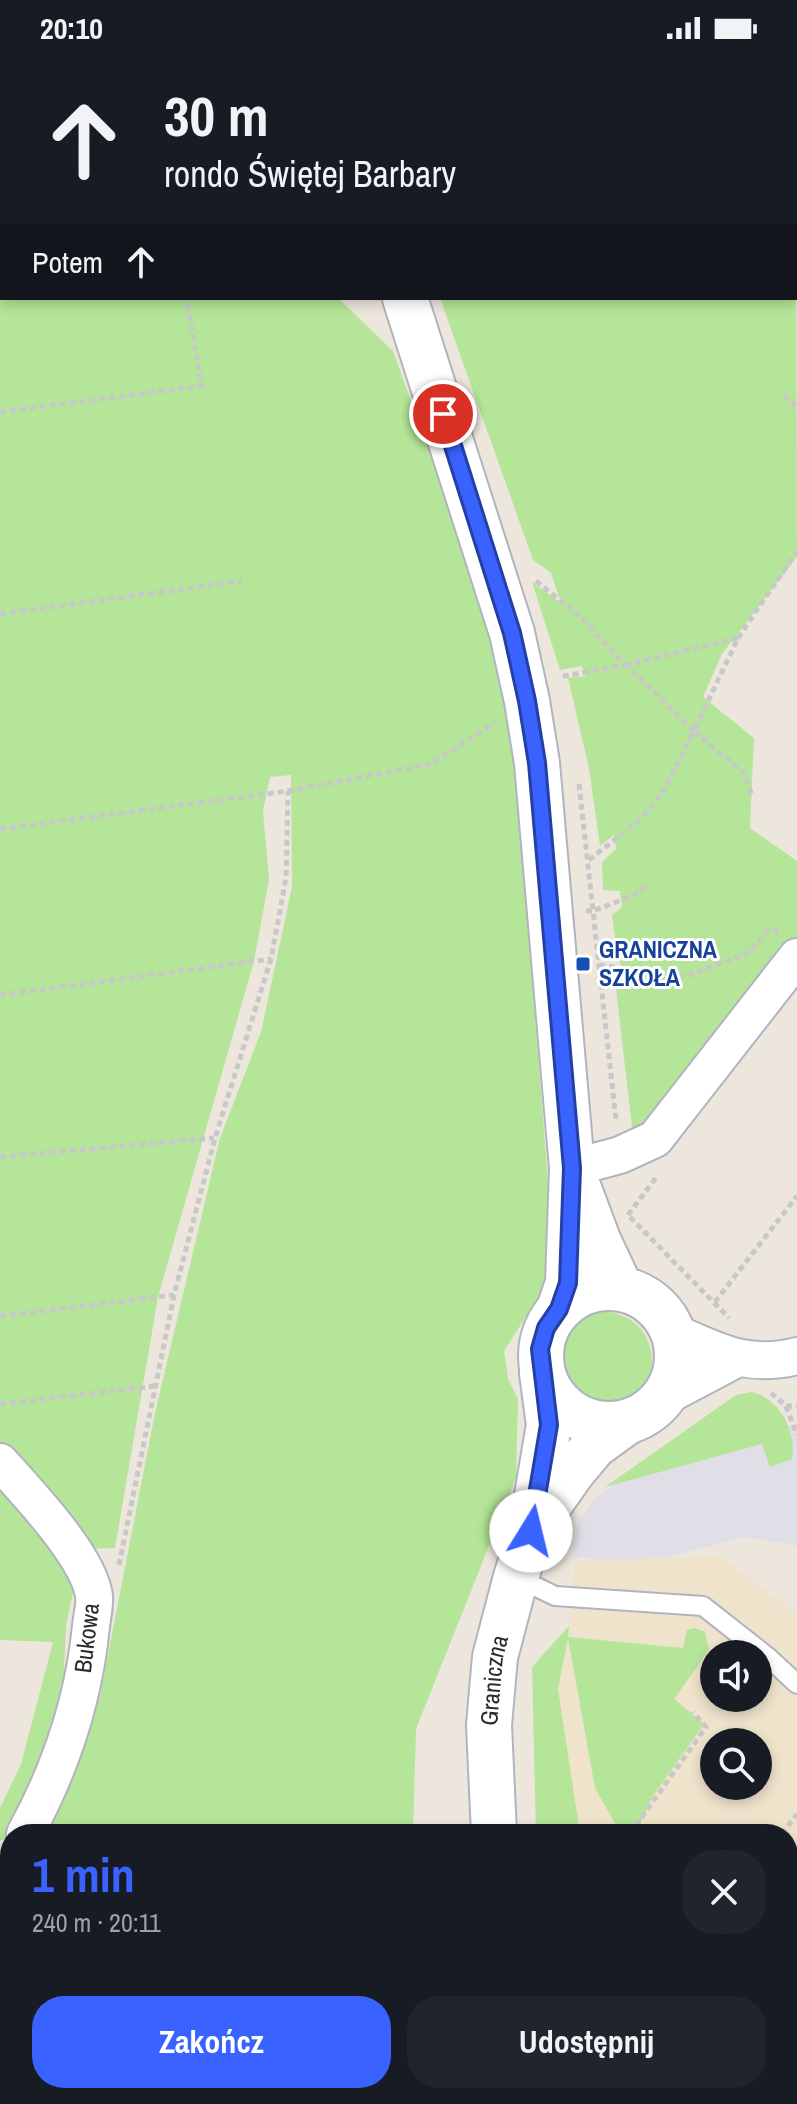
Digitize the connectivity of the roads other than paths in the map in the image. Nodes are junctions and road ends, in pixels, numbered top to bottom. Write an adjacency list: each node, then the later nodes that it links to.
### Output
1 (406, 300): 3 (street)
2 (793, 945): 3 (street)
3 (572, 1168): 4 (street); 5 (street)
4 (621, 1289): 5 (street); 6 (street)
5 (559, 1309): 9 (street)
6 (673, 1332): 8 (street); 10 (street)
7 (797, 1356): 8 (street)
8 (736, 1359): 10 (street)
9 (542, 1371): 11 (street); 13 (street, Graniczna)
10 (664, 1397): 11 (street)
11 (627, 1422): 13 (street, Graniczna)
12 (0, 1462): 16 (street, Bukowa)
13 (531, 1531): 14 (street, Graniczna)
14 (516, 1577): 15 (lane); 17 (street, Graniczna)
15 (797, 1684)
16 (30, 1824)
17 (494, 1824)

